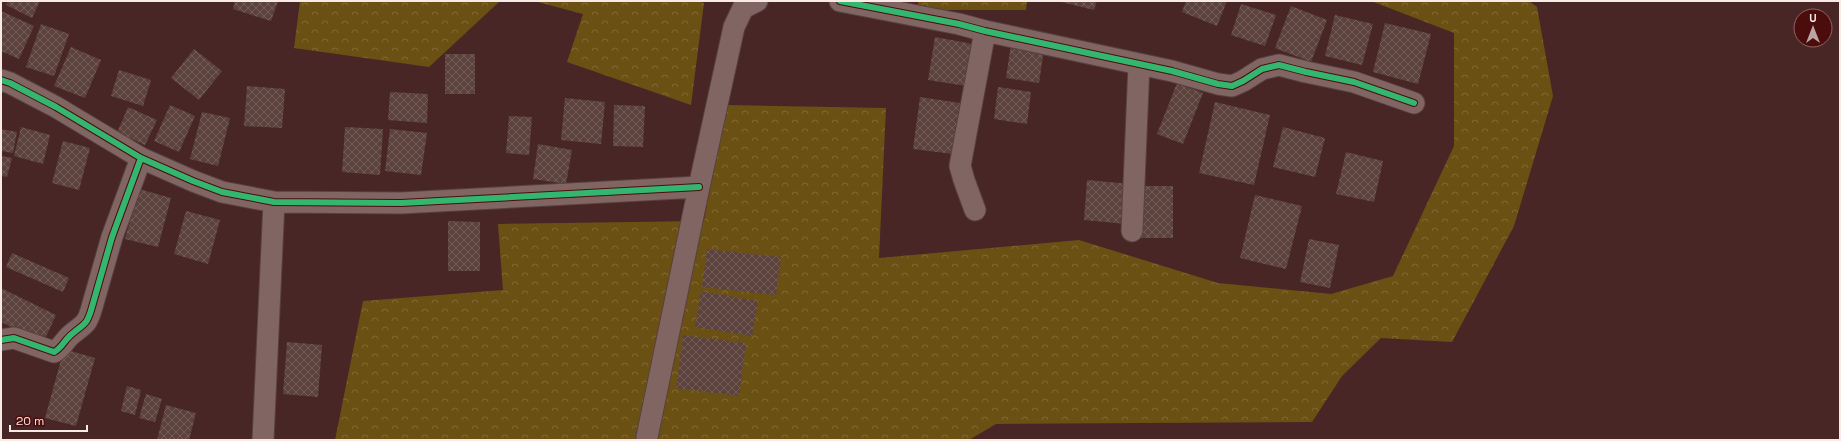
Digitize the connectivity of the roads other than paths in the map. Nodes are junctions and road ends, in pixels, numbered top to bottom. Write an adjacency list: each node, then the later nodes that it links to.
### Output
1 (757, 1): 8 (street)
2 (840, 1): 3 (street)
3 (985, 31): 4 (street); 10 (street)
4 (1139, 64): 6 (street); 11 (street)
5 (1, 80): 7 (street)
6 (1414, 103)
7 (141, 158): 9 (street); 12 (street)
8 (699, 187): 9 (street); 13 (street)
9 (274, 202): 14 (street)
10 (975, 210)
11 (1132, 231)
12 (1, 340)
13 (647, 437)
14 (263, 440)

